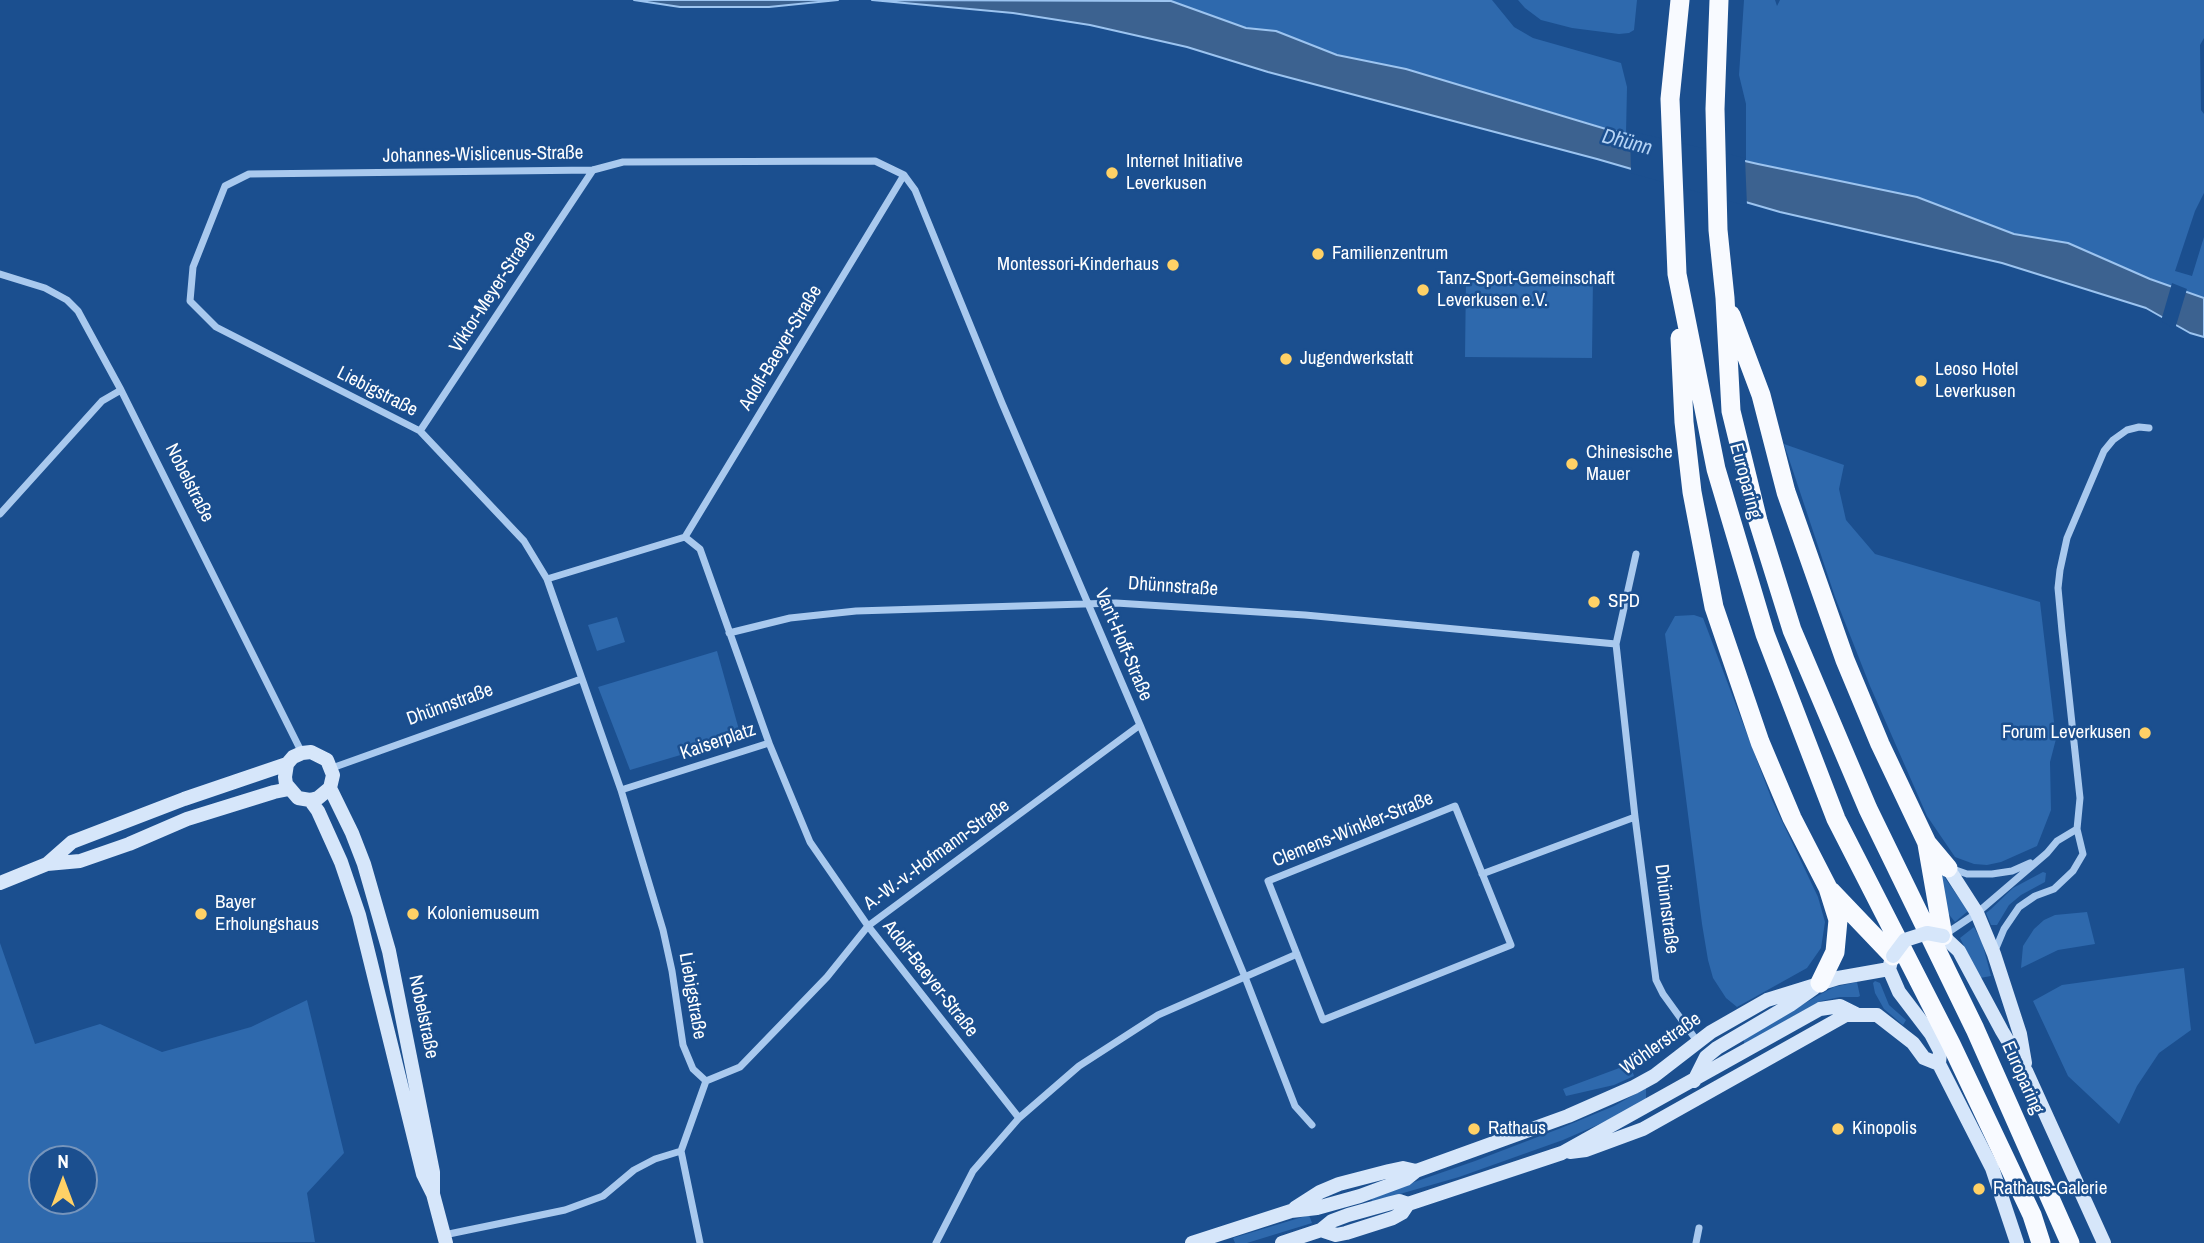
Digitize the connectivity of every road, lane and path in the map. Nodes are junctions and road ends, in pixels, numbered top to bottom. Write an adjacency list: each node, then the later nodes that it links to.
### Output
1 (1680, 0): 6 (highway, Europaring)
2 (1719, 0): 7 (highway, Europaring)
3 (593, 170): 4 (street, Johannes-Wislicenus-Straße); 8 (street, Johannes-Wislicenus-Straße); 11 (street, Viktor-Meyer-Straße)
4 (904, 175): 13 (street, Adolf-Baeyer-Straße); 16 (street, Van't-Hoff-Straße)
5 (0, 274): 9 (street, Nobelstraße)
6 (1677, 274): 37 (highway); 67 (highway, Europaring)
7 (1725, 298): 31 (highway); 68 (highway, Europaring)
8 (190, 301): 11 (street, Liebigstraße)
9 (121, 390): 12 (street); 22 (street, Nobelstraße)
10 (2149, 428): 30 (street)
11 (420, 432): 15 (street, Liebigstraße)
12 (0, 514)
13 (685, 537): 15 (street); 17 (street, Kaiserplatz)
14 (1636, 554): 18 (street, Dhünnstraße)
15 (547, 579): 19 (street)
16 (1088, 604): 17 (street, Dhünnstraße); 18 (street, Dhünnstraße); 20 (street, Van't-Hoff-Straße)
17 (729, 633): 21 (street, Kaiserplatz)
18 (1616, 645): 29 (street, Dhünnstraße)
19 (581, 679): 24 (street, Dhünnstraße); 27 (street)
20 (1140, 725): 39 (street, A.-W.-v.-Hofmann-Straße); 44 (street, Van't-Hoff-Straße)
21 (769, 743): 27 (street, Kaiserplatz); 39 (street, Adolf-Baeyer-Straße)
22 (302, 753): 23 (main road); 24 (main road)
23 (288, 764): 26 (main road); 33 (main road)
24 (332, 768): 25 (main road)
25 (330, 788): 28 (main road); 57 (main road, Nobelstraße)
26 (289, 789): 28 (main road); 33 (main road)
27 (621, 790): 51 (street, Liebigstraße)
28 (310, 800): 57 (main road, Nobelstraße)
29 (1635, 817): 35 (street); 47 (street, Dhünnstraße)
30 (2077, 829): 32 (street); 42 (street)
31 (1927, 843): 34 (highway); 40 (highway)
32 (2037, 860): 34 (street); 38 (street)
33 (47, 864): 36 (main road)
34 (1948, 868): 38 (main road, Europaring)
35 (1482, 874): 41 (street, Clemens-Winkler-Straße); 41 (street, Clemens-Winkler-Straße)
36 (0, 883)
37 (1828, 888): 43 (highway); 45 (highway)
38 (1977, 913): 40 (street); 42 (main road, Europaring)
39 (868, 926): 51 (street, A.-W.-v.-Hofmann-Straße); 53 (street, Adolf-Baeyer-Straße)
40 (1943, 936): 43 (main road, bridge); 49 (main road, Europaring)
41 (1297, 954): 44 (street)
42 (1994, 954): 49 (main road, Europaring)
43 (1891, 963): 45 (main road, Wöhlerstraße); 48 (main road)
44 (1245, 977): 53 (street); 54 (street, Van't-Hoff-Straße)
45 (1820, 983): 47 (main road, Wöhlerstraße); 50 (main road)
46 (1856, 1014): 48 (main road); 50 (main road); 52 (main road)
47 (1697, 1041): 64 (main road, Wöhlerstraße)
48 (1939, 1064): 66 (main road)
49 (2026, 1071): 58 (main road, Europaring)
50 (1695, 1079): 52 (main road); 56 (main road)
51 (706, 1082): 55 (street)
52 (1686, 1105): 56 (main road)
53 (1019, 1118): 63 (street)
54 (1312, 1125)
55 (681, 1151): 60 (street); 62 (street)
56 (1562, 1153): 65 (main road)
57 (433, 1194): 60 (main road, Nobelstraße)
58 (2095, 1223): 69 (main road, Europaring); 70 (main road)
59 (1699, 1228): 61 (street)
60 (444, 1239)
61 (1696, 1242)
62 (700, 1243)
63 (936, 1243)
64 (1192, 1243)
65 (1282, 1243)
66 (2017, 1243)
67 (2041, 1243)
68 (2070, 1243)
69 (2104, 1243)
70 (2113, 1243)

